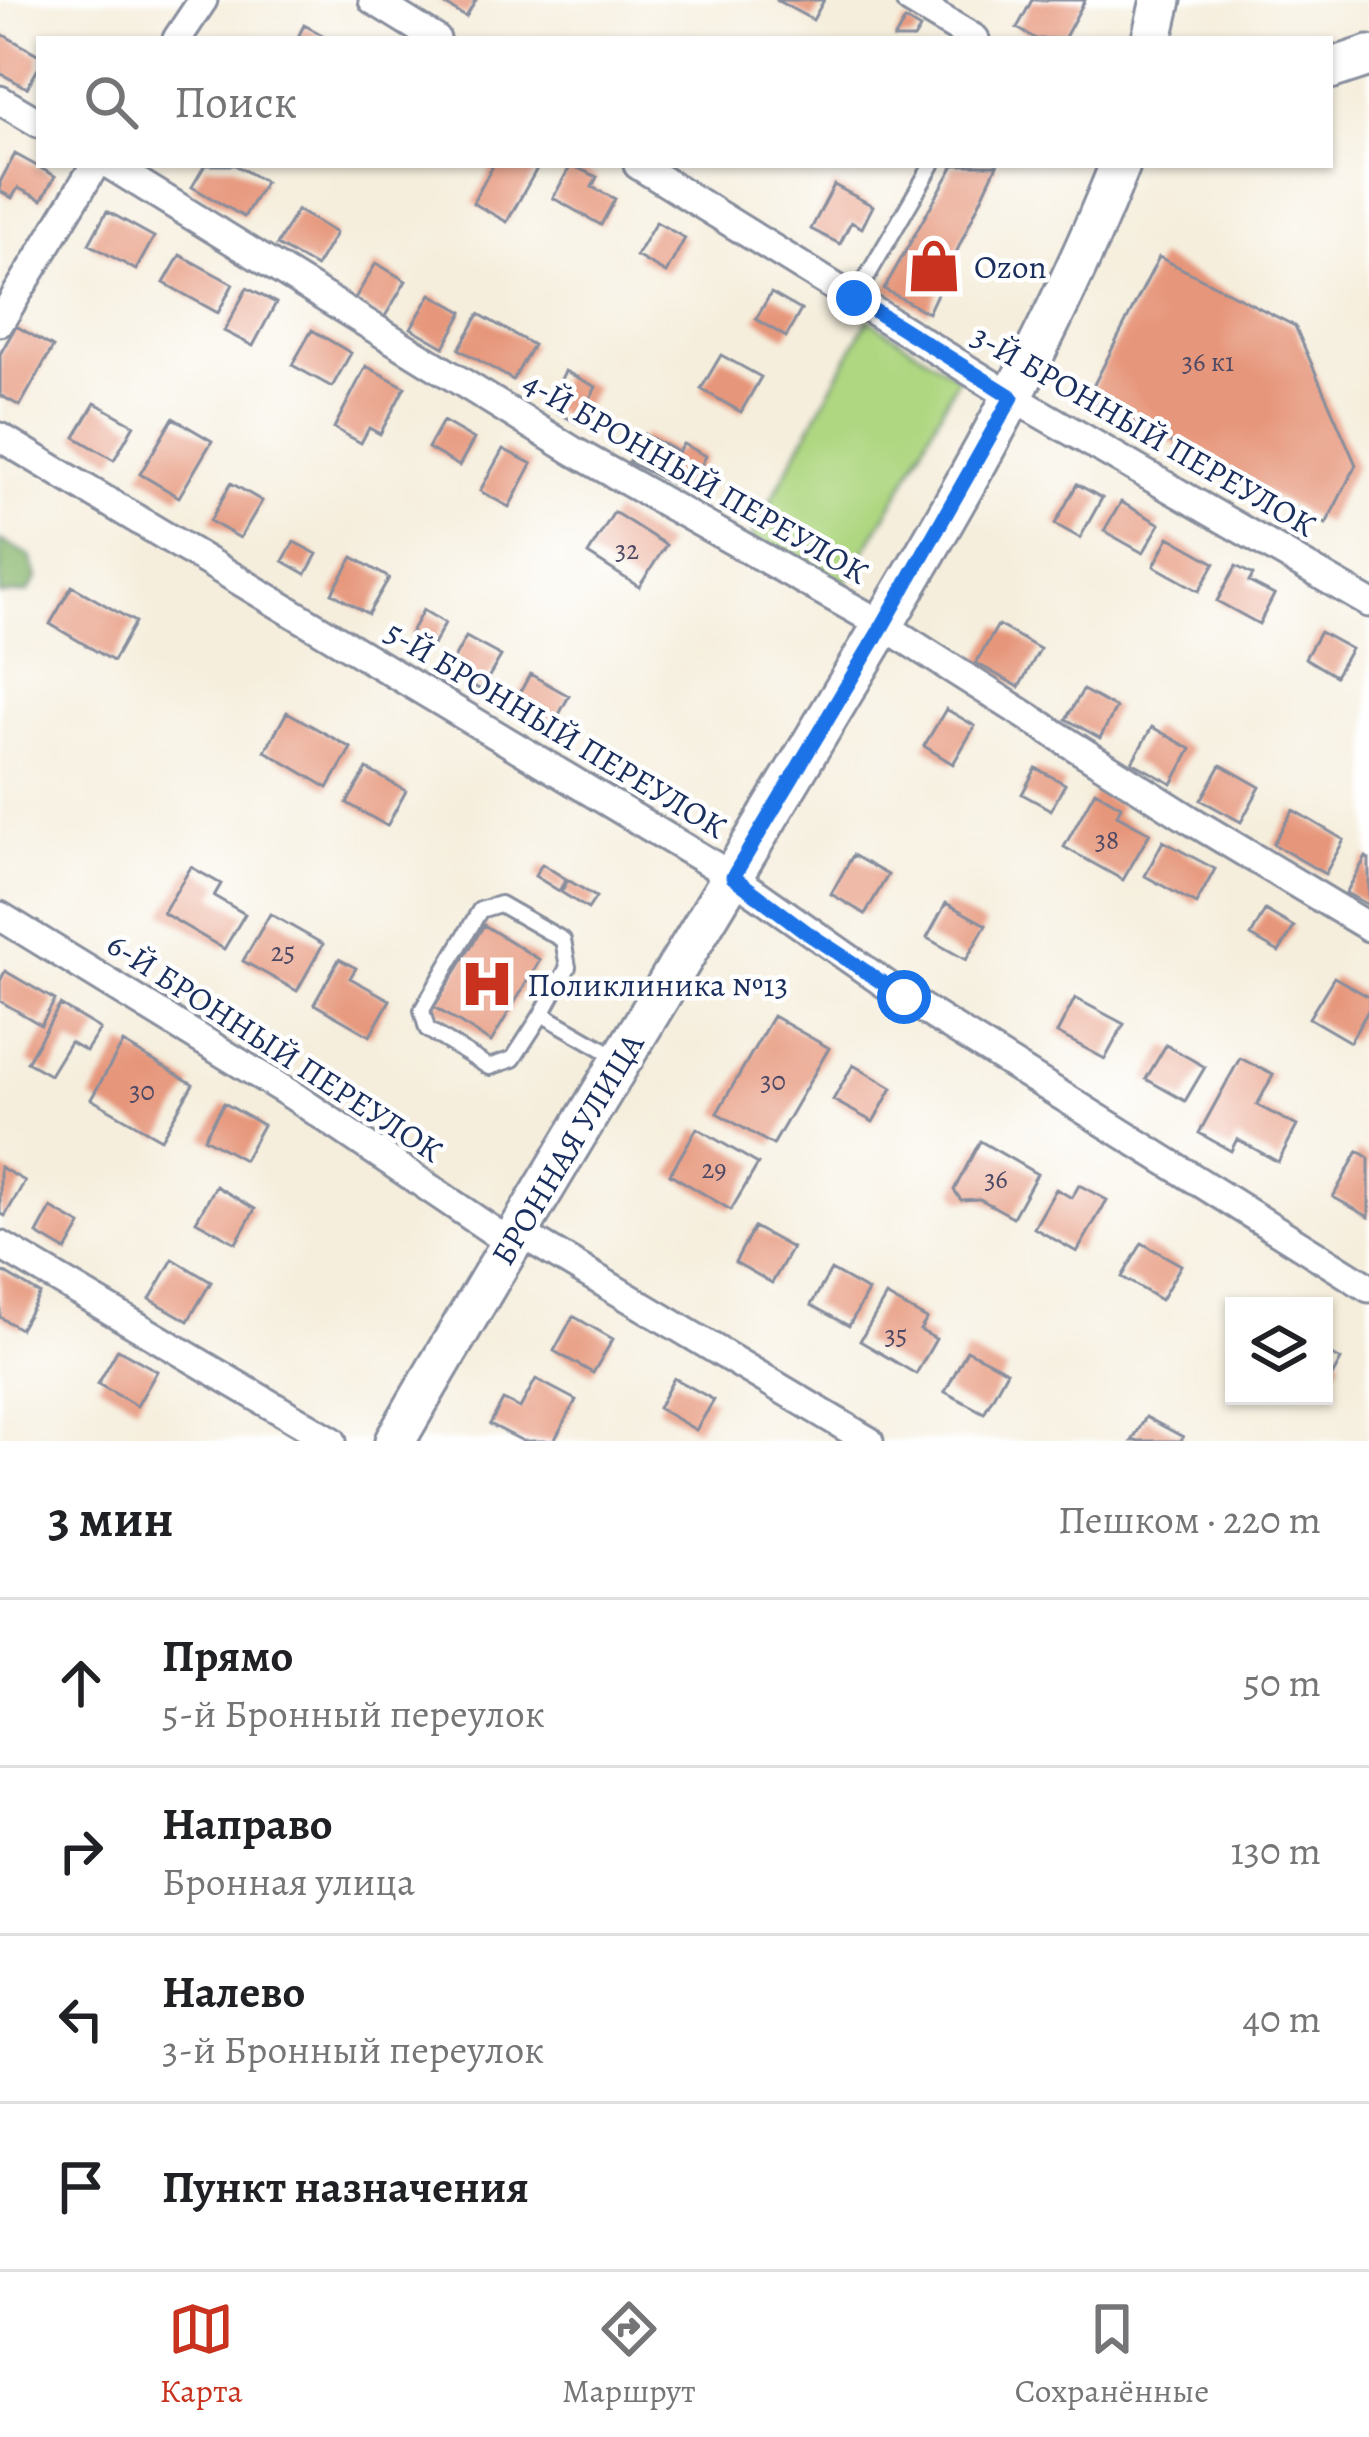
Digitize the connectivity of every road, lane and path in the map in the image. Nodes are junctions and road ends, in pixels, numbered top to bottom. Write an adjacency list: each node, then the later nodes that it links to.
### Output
1 (203, 0): 5 (street)
2 (373, 0): 6 (street)
3 (910, 0): 7 (street)
4 (1161, 0): 8 (street)
5 (179, 36)
6 (431, 36)
7 (970, 36)
8 (1153, 36)
9 (1369, 56): 10 (street)
10 (1333, 67)
11 (0, 100): 12 (street)
12 (36, 121)
13 (93, 168): 19 (street)
14 (115, 168): 23 (street, 4-Й БРОННЫЙ ПЕРЕУЛОК)
15 (643, 168): 18 (street, 3-Й БРОННЫЙ ПЕРЕУЛОК)
16 (930, 168): 18 (lane)
17 (1119, 168): 20 (street, БРОННАЯ УЛИЦА)
18 (854, 298): 20 (street, 3-Й БРОННЫЙ ПЕРЕУЛОК)
19 (0, 322)
20 (1012, 397): 22 (street, 3-Й БРОННЫЙ ПЕРЕУЛОК); 23 (street, БРОННАЯ УЛИЦА)
21 (0, 437): 24 (street, 5-Й БРОННЫЙ ПЕРЕУЛОК)
22 (1369, 603)
23 (883, 625): 24 (street, БРОННАЯ УЛИЦА); 26 (street, 4-Й БРОННЫЙ ПЕРЕУЛОК)
24 (733, 877): 28 (street, БРОННАЯ УЛИЦА); 31 (street, 5-Й БРОННЫЙ ПЕРЕУЛОК)
25 (0, 916): 29 (street, 6-Й БРОННЫЙ ПЕРЕУЛОК)
26 (1369, 927)
27 (542, 1014): 27 (lane); 28 (lane)
28 (621, 1060): 29 (street, БРОННАЯ УЛИЦА)
29 (513, 1237): 33 (street, БРОННАЯ УЛИЦА); 34 (street, 6-Й БРОННЫЙ ПЕРЕУЛОК)
30 (0, 1245): 32 (street)
31 (1369, 1288)
32 (332, 1441)
33 (395, 1441)
34 (869, 1441)

